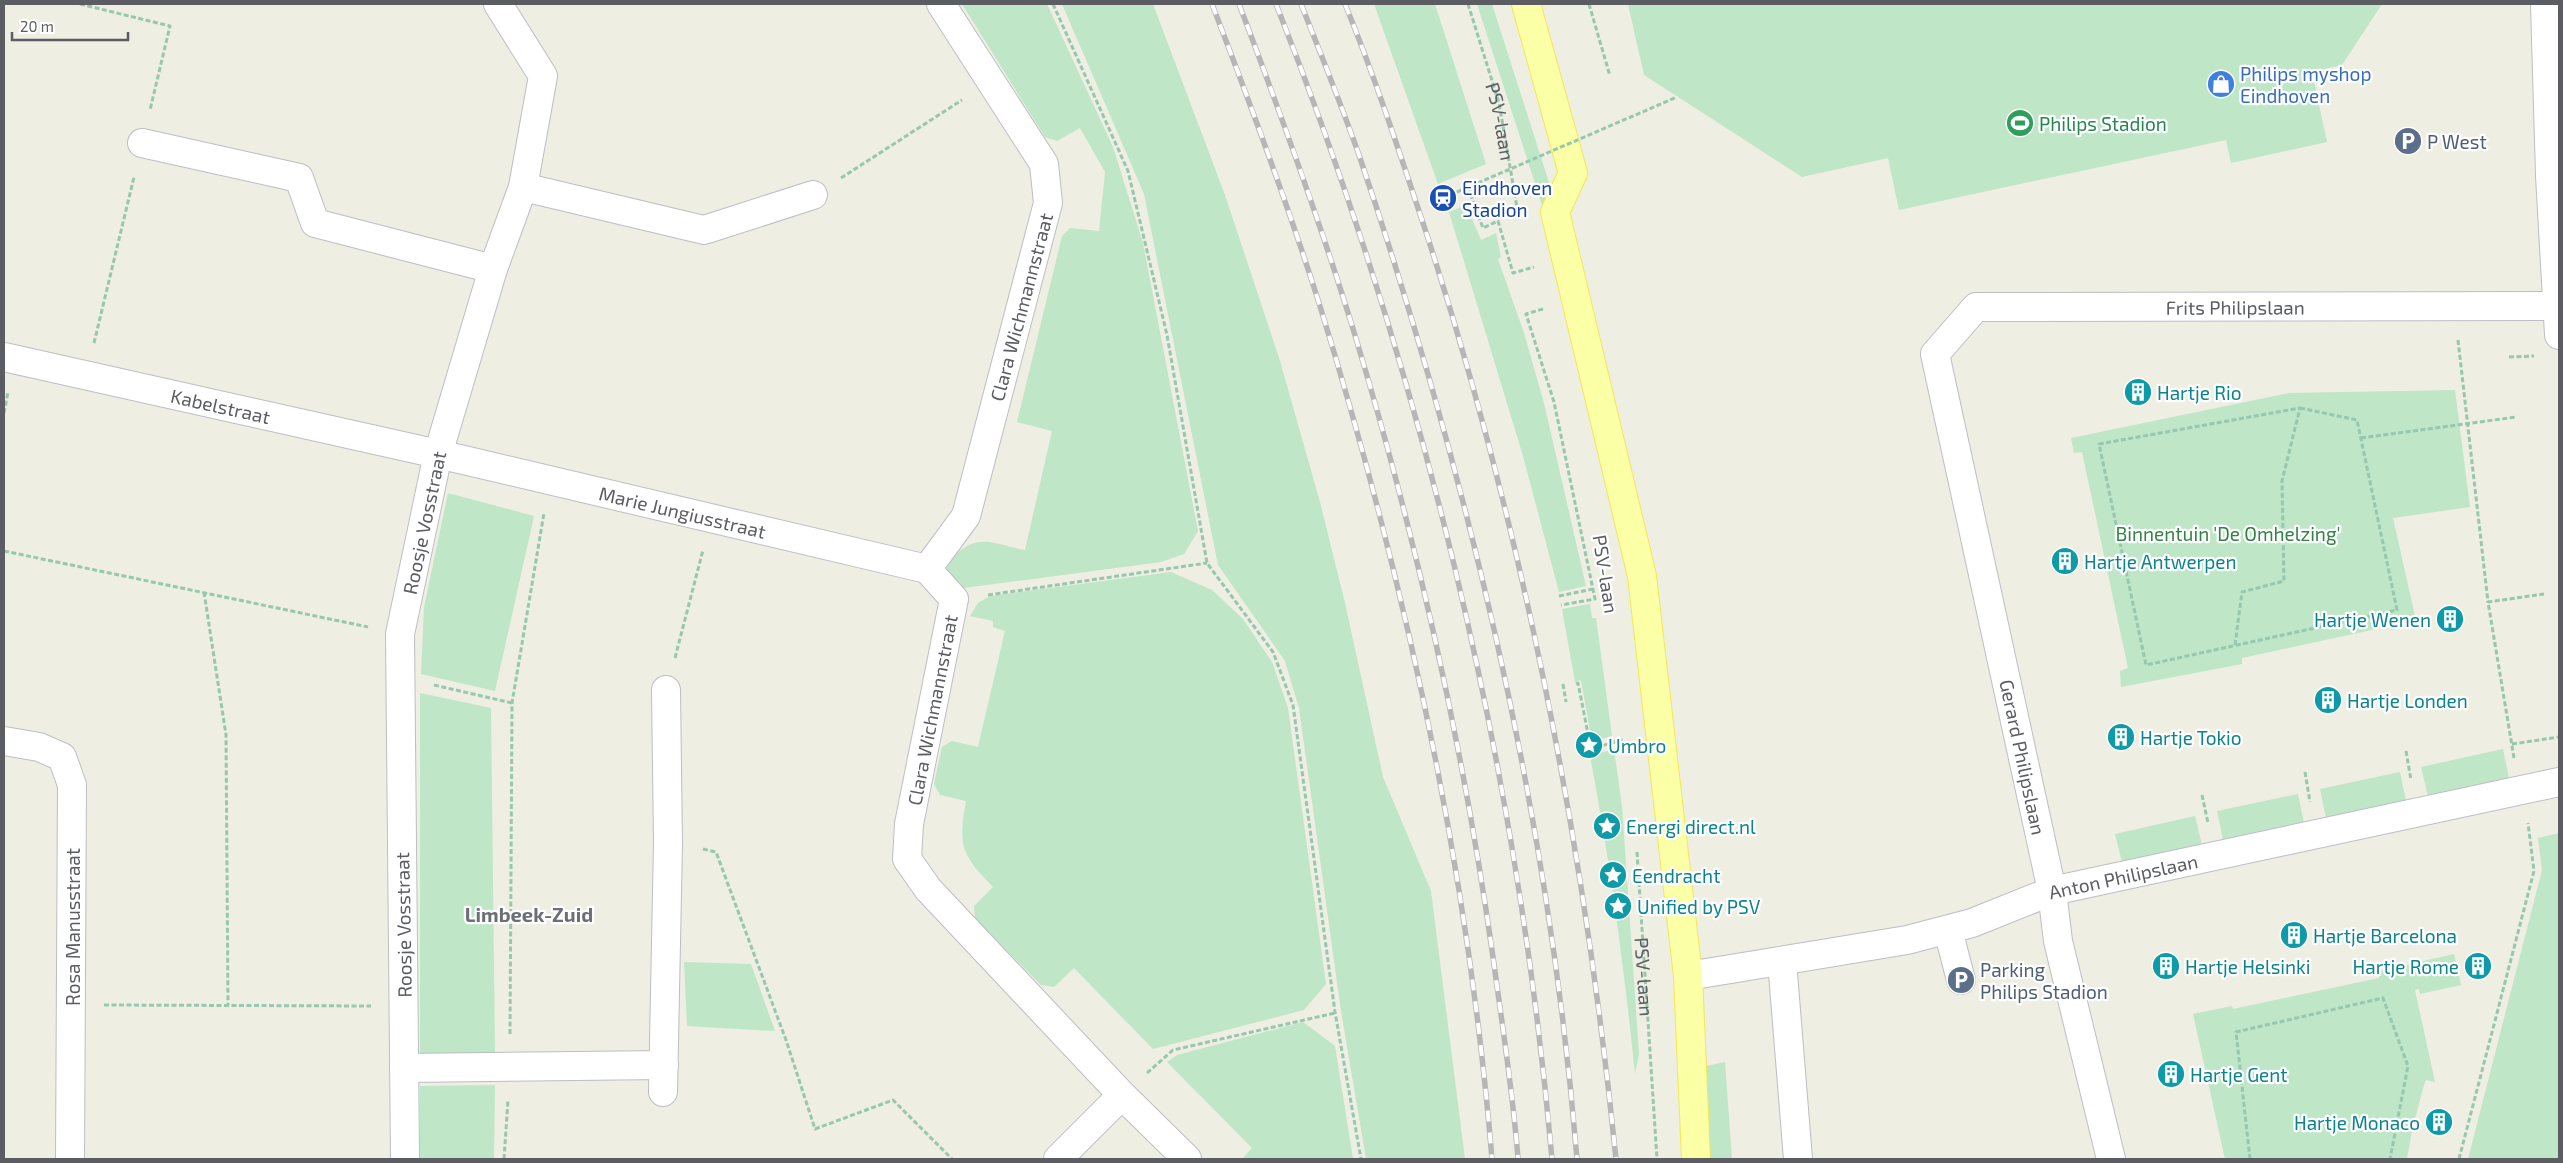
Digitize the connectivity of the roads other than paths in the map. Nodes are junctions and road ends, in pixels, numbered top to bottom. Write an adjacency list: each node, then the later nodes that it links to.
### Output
1 (941, 4): 15 (street, Clara Wichmannstraat)
2 (1526, 4): 6 (main road, PSV-laan)
3 (1538, 4): 6 (main road, PSV-laan)
4 (2545, 4): 11 (street)
5 (507, 7): 8 (street, Roosje Vosstraat)
6 (1543, 65): 22 (main road, PSV-laan)
7 (142, 143): 10 (street)
8 (523, 187): 9 (street); 10 (street, Roosje Vosstraat)
9 (813, 195)
10 (493, 269): 14 (street, Roosje Vosstraat)
11 (2558, 324): 12 (street, Frits Philipslaan)
12 (1935, 354): 19 (street, Gerard Philipslaan)
13 (4, 357): 14 (street, Kabelstraat)
14 (438, 454): 15 (street, Marie Jungiusstraat); 25 (street, Roosje Vosstraat)
15 (927, 569): 27 (street, Clara Wichmannstraat)
16 (666, 690): 24 (street)
17 (4, 740): 28 (street, Rosa Manusstraat)
18 (2559, 782): 19 (street, Anton Philipslaan)
19 (2052, 891): 20 (street, Anton Philipslaan); 34 (street, Gerard Philipslaan)
20 (1948, 930): 21 (street, Anton Philipslaan); 23 (street)
21 (1782, 961): 22 (street, Anton Philipslaan); 33 (street)
22 (1688, 976): 32 (main road, PSV-laan)
23 (1961, 980)
24 (664, 1065): 25 (street); 26 (street)
25 (404, 1068): 29 (street, Roosje Vosstraat)
26 (663, 1092)
27 (1122, 1095): 30 (street); 31 (street, Clara Wichmannstraat)
28 (70, 1159)
29 (405, 1159)
30 (1058, 1159)
31 (1187, 1159)
32 (1696, 1159)
33 (1798, 1159)
34 (2111, 1159)

